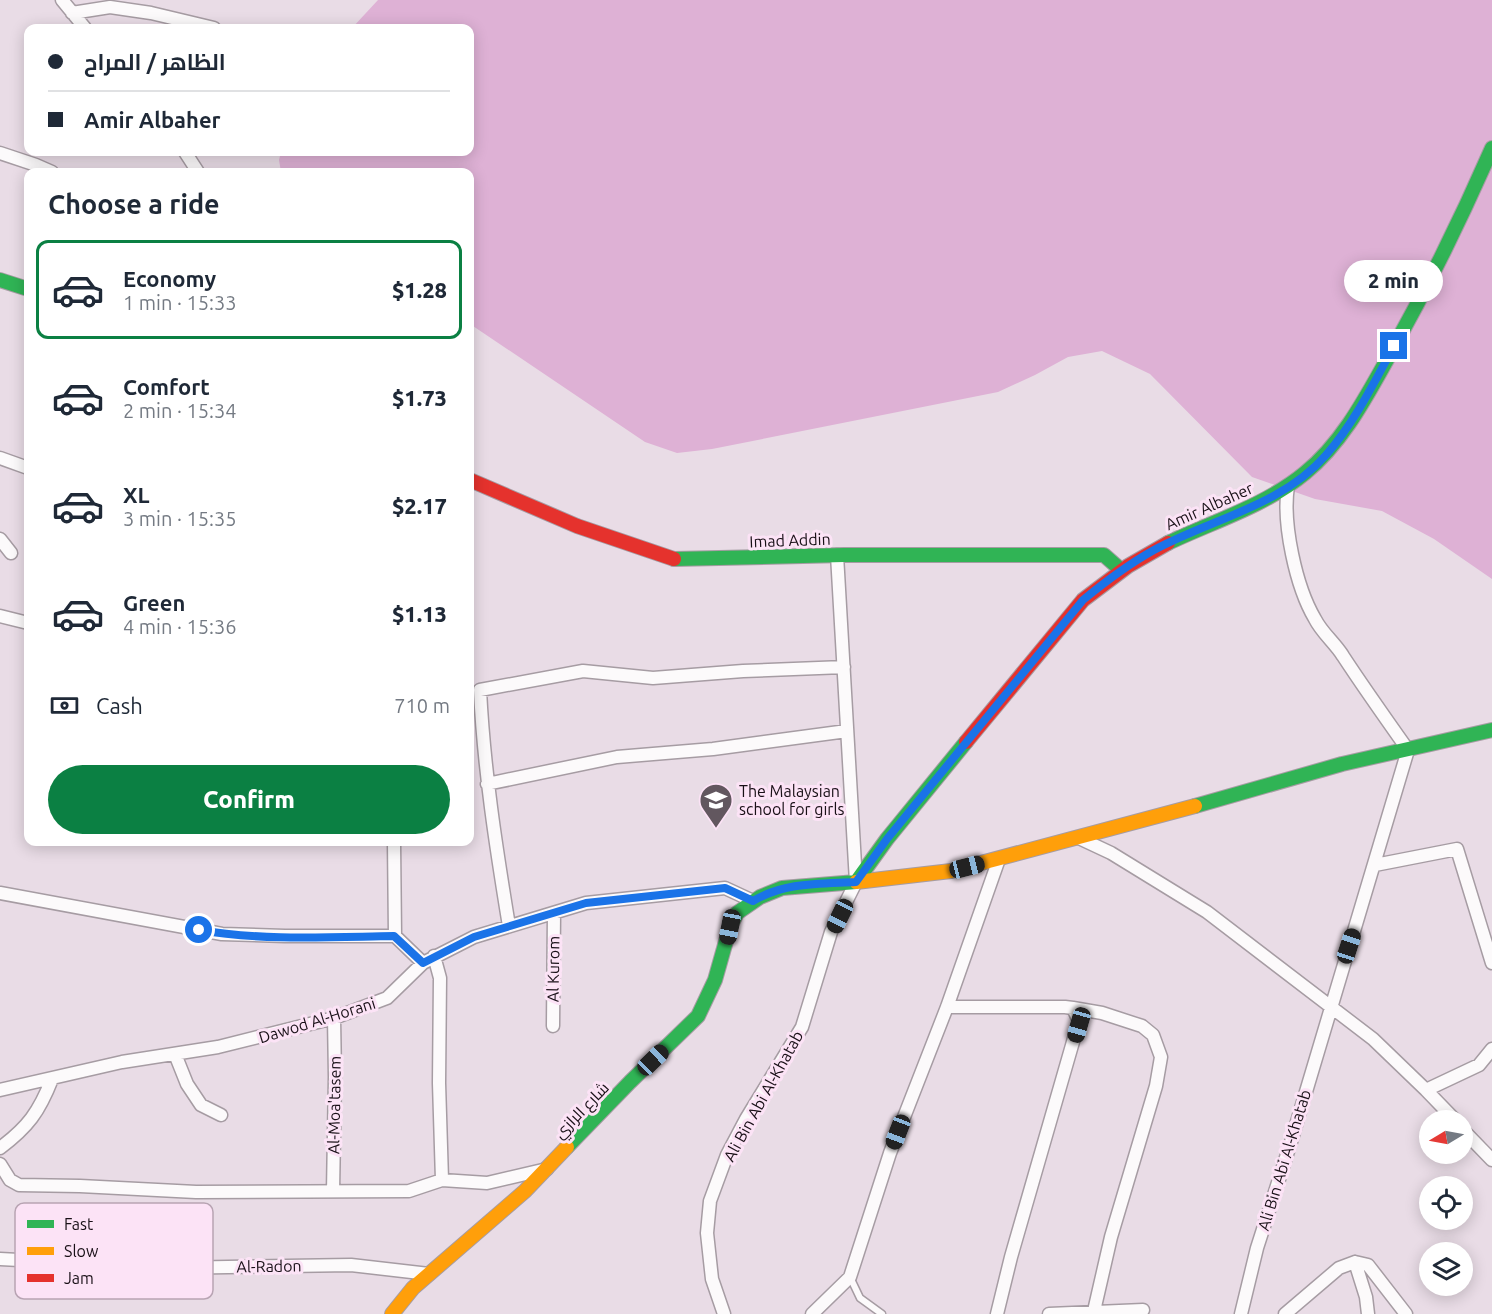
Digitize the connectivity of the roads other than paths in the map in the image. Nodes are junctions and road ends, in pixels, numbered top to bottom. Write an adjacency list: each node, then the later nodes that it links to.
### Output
1 (62, 0): 2 (street)
2 (72, 13): 3 (street); 4 (street)
3 (82, 24)
4 (196, 24)
5 (1492, 148): 13 (street, Amir Albaher)
6 (0, 153): 7 (street)
7 (43, 168)
8 (0, 280): 9 (street)
9 (24, 288)
10 (0, 458): 11 (street)
11 (24, 467)
12 (474, 482): 16 (street, Imad Addin)
13 (1288, 486): 17 (street, Amir Albaher); 23 (street)
14 (0, 539): 15 (street)
15 (11, 553)
16 (837, 555): 17 (street, Imad Addin); 20 (street)
17 (1121, 570): 29 (street, Amir Albaher)
18 (0, 616): 19 (street)
19 (24, 622)
20 (844, 667): 22 (street); 24 (street)
21 (1492, 730): 23 (street)
22 (847, 731): 24 (street); 29 (street)
23 (1408, 750): 25 (street); 28 (street, Ali Bin Abi Al-Khatab)
24 (487, 784): 33 (street)
25 (1079, 838): 27 (street); 39 (street)
26 (394, 846): 34 (street)
27 (999, 859): 29 (street); 38 (street)
28 (1375, 865): 37 (street); 39 (street, Ali Bin Abi Al-Khatab)
29 (856, 882): 31 (street); 66 (street, Ali Bin Abi Al-Khatab)
30 (0, 893): 34 (street)
31 (753, 901): 32 (street, Dawod Al-Horani); 54 (street, شارع الرازي)
32 (554, 913): 33 (street, Dawod Al-Horani); 42 (street, Al Kurom)
33 (509, 926): 35 (street, Dawod Al-Horani)
34 (394, 936): 36 (street)
35 (434, 956): 36 (street, Dawod Al-Horani); 55 (street)
36 (423, 963): 41 (street, Dawod Al-Horani)
37 (1492, 963)
38 (947, 1007): 40 (street); 62 (street)
39 (1330, 1007): 47 (street); 71 (street, Ali Bin Abi Al-Khatab)
40 (1073, 1008): 64 (street); 69 (street)
41 (334, 1018): 44 (street, Dawod Al-Horani); 56 (street, Al-Moa'tasem)
42 (553, 1026)
43 (1492, 1049): 47 (street)
44 (175, 1054): 45 (street, Dawod Al-Horani); 49 (street)
45 (52, 1079): 46 (street, Dawod Al-Horani); 51 (street)
46 (0, 1090)
47 (1426, 1090): 48 (street)
48 (1445, 1110)
49 (221, 1115)
50 (1473, 1140): 52 (street)
51 (0, 1148)
52 (1492, 1160)
53 (0, 1164): 56 (street)
54 (548, 1168): 55 (street); 61 (street, شارع الرازي)
55 (442, 1180): 56 (street)
56 (333, 1191)
57 (0, 1259): 58 (street, Al-Radon)
58 (15, 1260)
59 (1356, 1262): 72 (street); 73 (street); 74 (street)
60 (213, 1267): 61 (street, Al-Radon)
61 (429, 1274): 65 (street, شارع الرازي)
62 (850, 1277): 67 (street); 68 (lane)
63 (1143, 1310): 64 (street)
64 (1094, 1311): 70 (street)
65 (392, 1314)
66 (724, 1314)
67 (812, 1314)
68 (882, 1314)
69 (997, 1314)
70 (1049, 1314)
71 (1241, 1314)
72 (1285, 1314)
73 (1368, 1314)
74 (1406, 1314)

